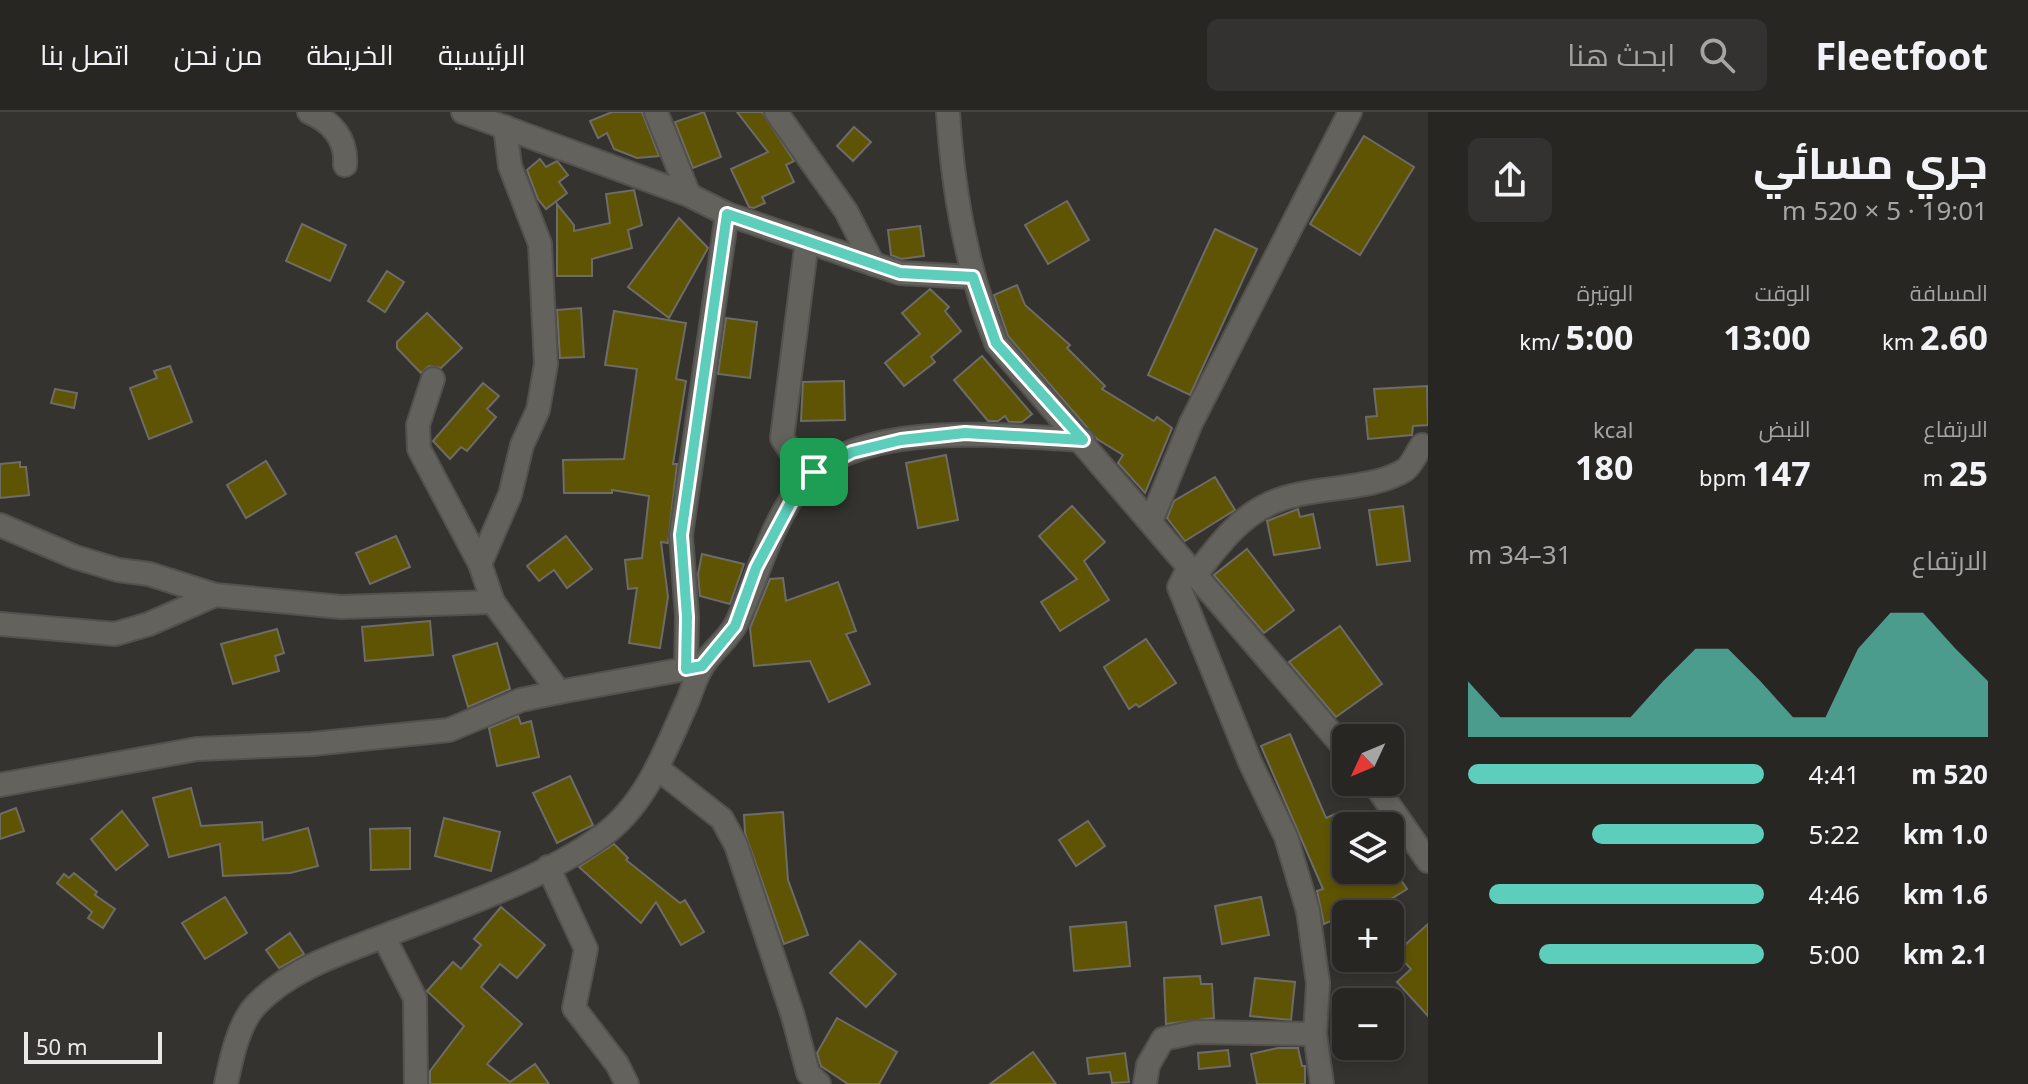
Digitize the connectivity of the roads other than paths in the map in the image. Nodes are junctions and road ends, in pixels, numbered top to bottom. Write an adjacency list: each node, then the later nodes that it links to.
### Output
1 (309, 112): 8 (street)
2 (463, 112): 7 (street)
3 (656, 112): 9 (street)
4 (776, 112): 12 (street)
5 (948, 112): 13 (street)
6 (1350, 112): 18 (street)
7 (505, 127): 9 (street); 20 (street)
8 (345, 165)
9 (689, 195): 10 (street)
10 (727, 214): 11 (street); 25 (street)
11 (807, 241): 12 (street); 17 (street)
12 (873, 264): 13 (street)
13 (973, 277): 15 (street)
14 (433, 379): 20 (street)
15 (1083, 440): 17 (street); 18 (street)
16 (1422, 445): 21 (street)
17 (814, 472): 25 (street)
18 (1151, 521): 21 (street)
19 (0, 525): 22 (street)
20 (480, 564): 23 (street)
21 (1193, 570): 27 (street); 34 (street)
22 (215, 595): 23 (street); 24 (street)
23 (493, 602): 26 (street)
24 (0, 624)
25 (694, 668): 26 (street); 28 (street)
26 (559, 692): 29 (street)
27 (1332, 734)
28 (657, 768): 32 (street); 38 (street)
29 (0, 785)
30 (1383, 796): 31 (street)
31 (1428, 861)
32 (548, 867): 33 (street); 37 (street)
33 (384, 937): 35 (street); 36 (street)
34 (1315, 1034): 39 (street); 40 (street)
35 (226, 1084)
36 (416, 1084)
37 (627, 1084)
38 (819, 1084)
39 (1145, 1084)
40 (1322, 1084)

